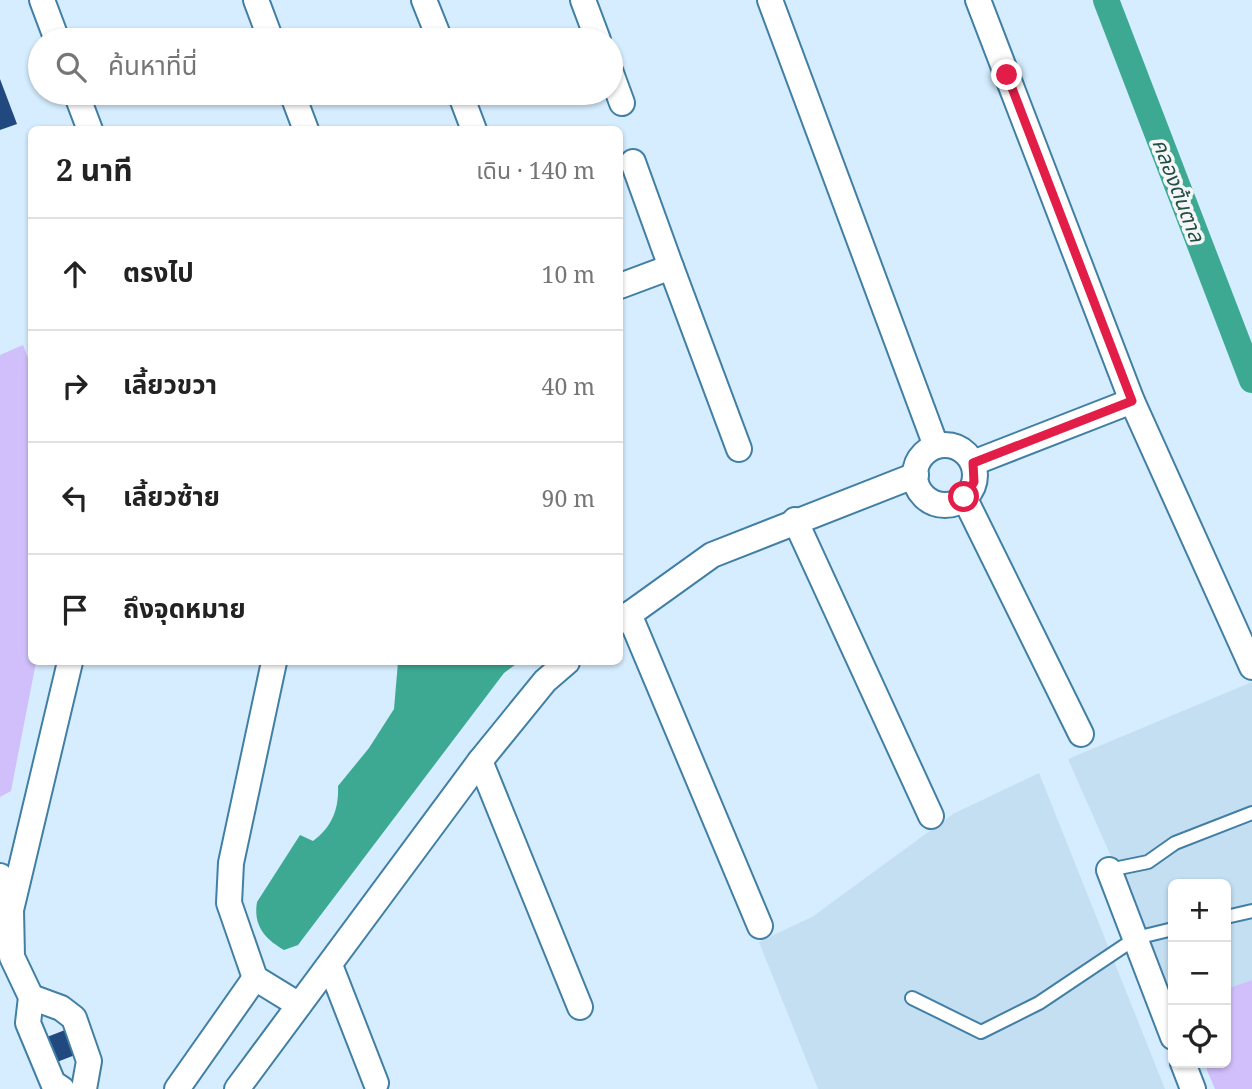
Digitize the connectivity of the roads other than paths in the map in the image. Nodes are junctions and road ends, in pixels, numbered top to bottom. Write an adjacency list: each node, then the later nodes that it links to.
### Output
1 (41, 0): 7 (street)
2 (256, 0): 8 (street)
3 (424, 0): 9 (street)
4 (583, 0): 10 (street)
5 (770, 0): 21 (street)
6 (978, 0): 20 (street)
7 (52, 28)
8 (266, 28)
9 (435, 28)
10 (594, 28)
11 (81, 105): 14 (street)
12 (297, 105): 15 (street)
13 (465, 105): 16 (street)
14 (88, 126)
15 (304, 126)
16 (472, 126)
17 (632, 162): 18 (street)
18 (671, 267): 19 (street); 22 (street)
19 (623, 285)
20 (1132, 401): 23 (street); 31 (street)
21 (936, 446): 23 (street); 24 (street)
22 (739, 449)
23 (973, 463): 25 (street)
24 (916, 475): 25 (street); 26 (street)
25 (964, 497): 32 (street)
26 (795, 520): 27 (street); 35 (street)
27 (624, 617): 41 (street)
28 (69, 665): 38 (street)
29 (273, 665): 45 (street)
30 (564, 665): 33 (street)
31 (1252, 667)
32 (1081, 734)
33 (480, 761): 44 (street); 49 (street)
34 (1252, 813): 36 (lane)
35 (931, 816)
36 (1109, 870): 43 (street)
37 (0, 876): 38 (street)
38 (11, 910): 46 (street)
39 (1252, 911): 40 (lane)
40 (1231, 916)
41 (760, 926)
42 (1168, 930): 43 (lane)
43 (1136, 938): 47 (lane); 50 (street)
44 (330, 965): 48 (street); 52 (street)
45 (255, 978): 48 (street); 55 (street)
46 (31, 997): 53 (street); 54 (street)
47 (912, 998)
48 (299, 1005): 56 (street)
49 (580, 1007)
50 (1168, 1024)
51 (1185, 1068): 57 (street)
52 (376, 1083)
53 (62, 1089)
54 (84, 1089)
55 (177, 1089)
56 (237, 1089)
57 (1193, 1089)

